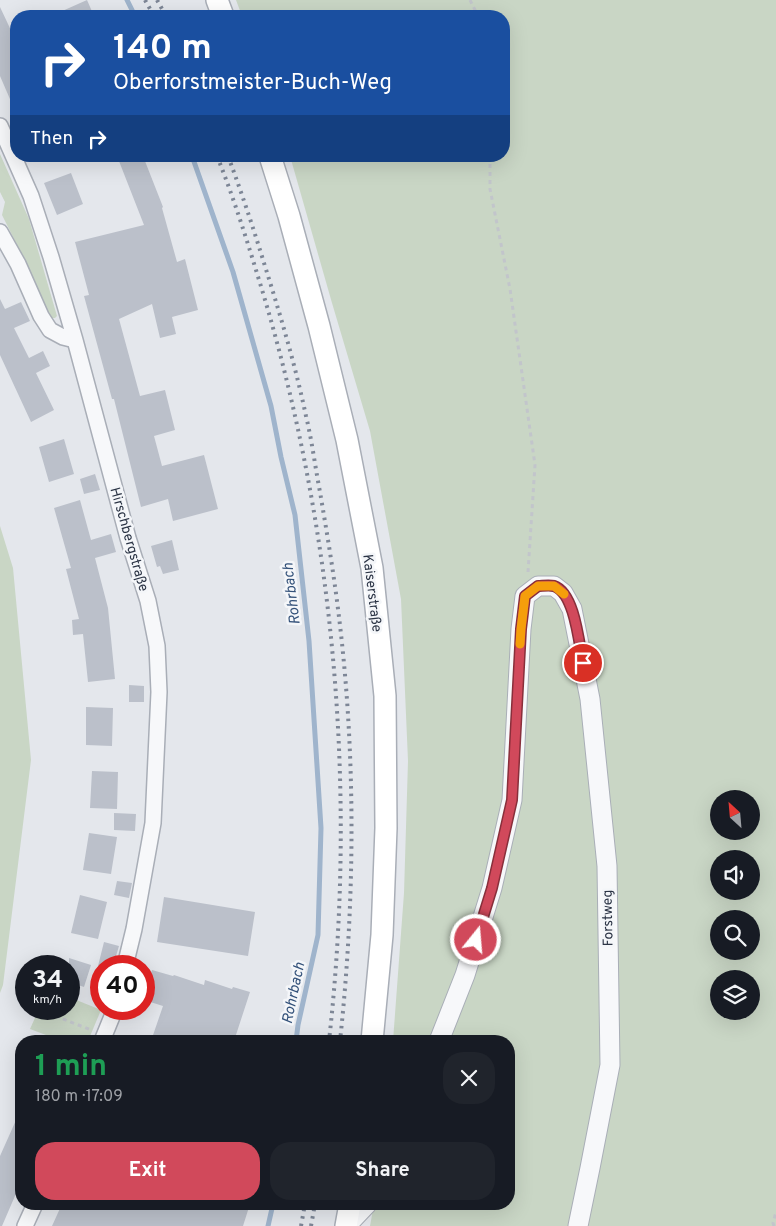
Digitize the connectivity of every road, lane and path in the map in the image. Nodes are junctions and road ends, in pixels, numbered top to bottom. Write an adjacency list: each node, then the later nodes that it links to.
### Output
1 (0, 126): 2 (street, Hirschbergstraße)
2 (10, 149)
3 (16, 162): 7 (street, Hirschbergstraße)
4 (272, 162): 14 (main road, Kaiserstraße)
5 (490, 162): 8 (path)
6 (0, 232): 7 (street)
7 (75, 340): 9 (street, Hirschbergstraße)
8 (525, 596): 15 (street); 22 (street, Forstweg)
9 (128, 955)
10 (67, 1020): 12 (path)
11 (111, 1020): 13 (street)
12 (88, 1028)
13 (104, 1035)
14 (373, 1035)
15 (441, 1035)
16 (32, 1210): 20 (street)
17 (349, 1210): 21 (main road)
18 (361, 1210): 21 (street)
19 (776, 1212): 23 (path)
20 (25, 1226)
21 (346, 1226)
22 (578, 1226)
23 (774, 1226)

